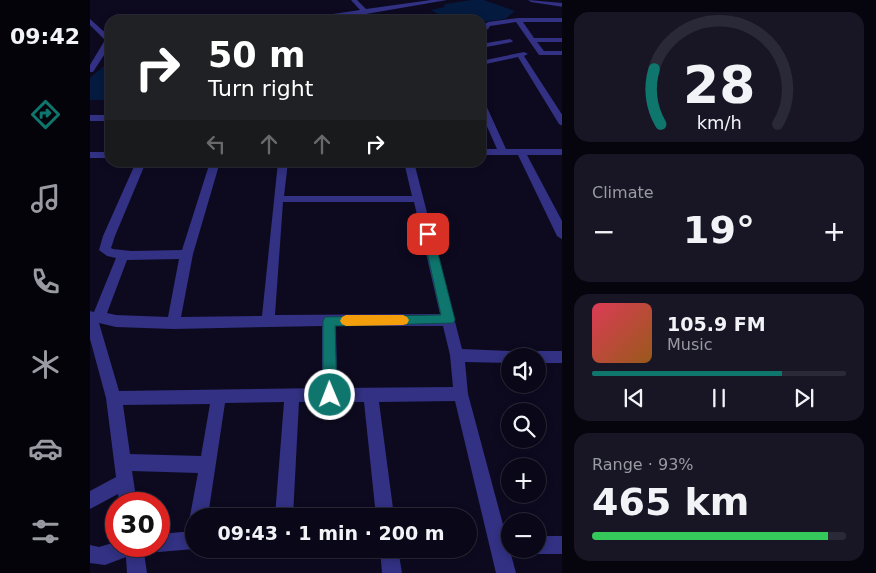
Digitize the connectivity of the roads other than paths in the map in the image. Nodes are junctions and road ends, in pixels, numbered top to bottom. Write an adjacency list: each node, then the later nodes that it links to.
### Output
1 (354, 0): 5 (street)
2 (444, 0): 5 (street)
3 (532, 0): 4 (street)
4 (562, 6)
5 (366, 12): 6 (street)
6 (340, 15)
7 (518, 20): 8 (street); 10 (street); 12 (street)
8 (562, 20)
9 (90, 21): 11 (street)
10 (486, 28)
11 (105, 35)
12 (532, 40): 13 (street); 17 (street)
13 (562, 40)
14 (510, 41): 15 (street)
15 (486, 45)
16 (105, 49): 19 (street)
17 (562, 53)
18 (486, 63): 20 (street)
19 (90, 70)
20 (549, 101): 21 (street); 25 (street)
21 (562, 101)
22 (486, 114): 27 (street)
23 (90, 118): 24 (street)
24 (105, 118)
25 (562, 124)
26 (486, 152): 27 (street)
27 (503, 152): 28 (street)
28 (521, 152): 29 (street); 38 (street)
29 (562, 152)
30 (90, 155): 31 (street)
31 (105, 155)
32 (139, 167): 40 (street)
33 (213, 167): 39 (street)
34 (282, 167): 36 (street)
35 (411, 167): 37 (street)
36 (278, 199): 37 (street); 43 (street)
37 (420, 200): 42 (street)
38 (562, 236)
39 (187, 254): 40 (street); 45 (street)
40 (123, 255): 41 (street)
41 (94, 318): 45 (street); 55 (street)
42 (448, 320): 44 (street); 46 (street)
43 (268, 321): 44 (street); 45 (street)
44 (329, 321): 53 (street)
45 (173, 323)
46 (457, 355): 47 (street); 51 (street)
47 (501, 356)
48 (546, 357): 49 (street)
49 (562, 357)
50 (372, 394): 51 (street); 53 (street); 63 (street)
51 (461, 394): 64 (street)
52 (292, 395): 53 (street); 54 (street); 62 (street)
53 (330, 395)
54 (219, 396): 55 (street); 57 (street)
55 (114, 398): 56 (street)
56 (122, 462): 57 (street); 58 (street)
57 (207, 465): 61 (street)
58 (125, 481): 59 (street); 60 (street)
59 (126, 492)
60 (90, 500)
61 (199, 508)
62 (285, 508)
63 (384, 508)
64 (501, 532)
65 (185, 541): 66 (street)
66 (170, 542)
67 (562, 545): 68 (street)
68 (546, 546)
69 (105, 555): 70 (street)
70 (91, 556)
71 (134, 557): 74 (street)
72 (390, 558): 75 (street)
73 (505, 558): 76 (street)
74 (136, 573)
75 (392, 573)
76 (506, 573)

